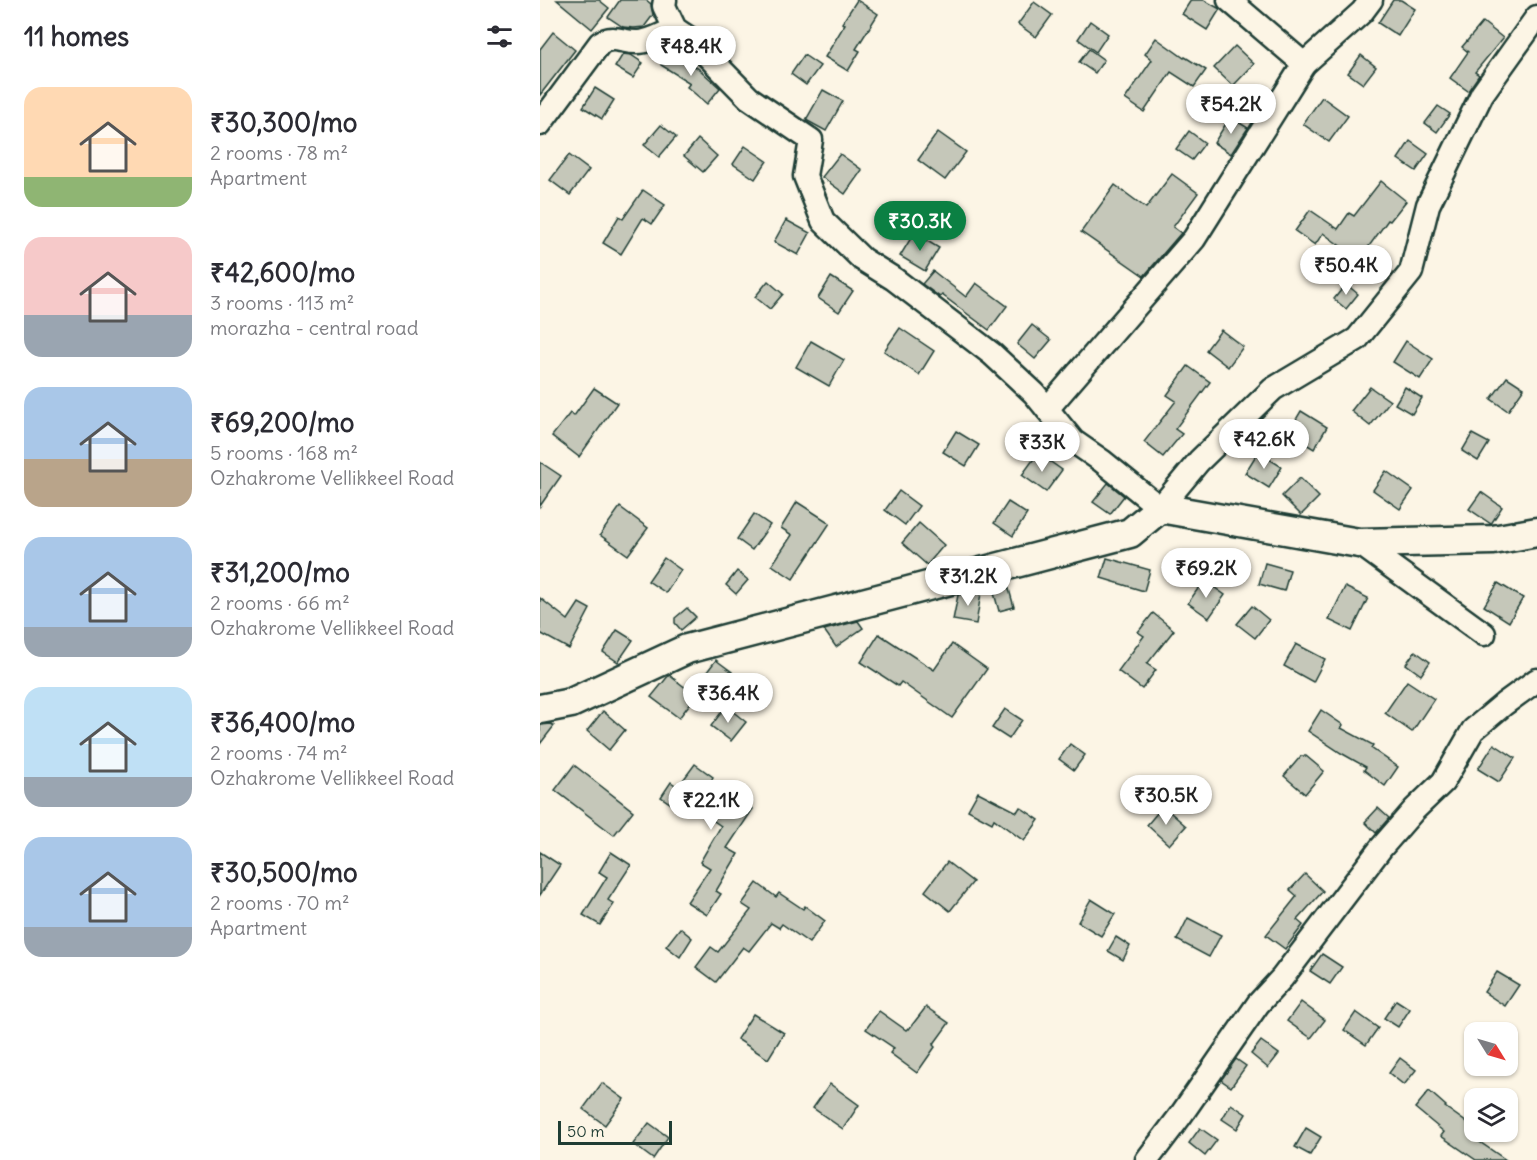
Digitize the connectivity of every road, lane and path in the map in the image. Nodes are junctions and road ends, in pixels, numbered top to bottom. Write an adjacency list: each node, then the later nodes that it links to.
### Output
1 (664, 0): 5 (street)
2 (1229, 0): 6 (street)
3 (1371, 0): 6 (street)
4 (1537, 17): 9 (street)
5 (675, 29): 7 (street); 8 (street)
6 (1304, 64): 8 (street)
7 (540, 124)
8 (1047, 409): 9 (street)
9 (1161, 508): 11 (main road); 14 (main road)
10 (1537, 532): 11 (main road)
11 (1359, 543): 12 (street)
12 (1484, 634)
13 (1537, 680): 15 (street)
14 (540, 709)
15 (1147, 1160)

